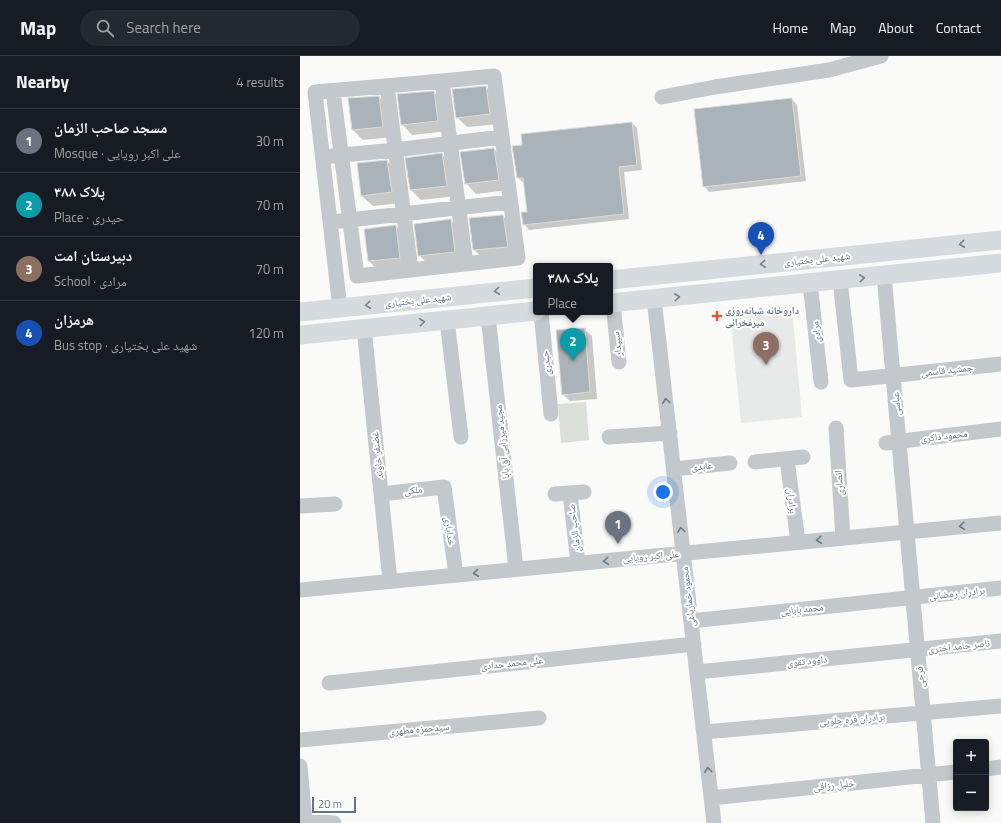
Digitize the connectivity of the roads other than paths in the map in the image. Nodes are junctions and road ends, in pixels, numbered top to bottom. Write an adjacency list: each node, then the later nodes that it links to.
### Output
1 (881, 56): 5 (street)
2 (442, 81): 3 (street); 6 (street); 7 (street)
3 (387, 86): 4 (street); 8 (street)
4 (333, 91): 9 (street); 10 (street)
5 (662, 97)
6 (502, 137): 7 (street); 11 (street)
7 (450, 144): 8 (street); 12 (street)
8 (395, 150): 9 (street); 13 (street)
9 (341, 155): 10 (street); 14 (street)
10 (322, 156): 15 (street)
11 (510, 202): 12 (street); 17 (street)
12 (459, 208): 13 (street); 17 (street)
13 (404, 214): 14 (street); 19 (street)
14 (349, 220): 15 (street); 19 (street)
15 (329, 222): 28 (street)
16 (1001, 240): 21 (main road, شهید علی بختیاری, one-way to 21)
17 (466, 264): 19 (street)
18 (1001, 264): 20 (main road)
19 (411, 270)
20 (884, 275): 23 (main road, one-way to 20); 39 (street, عباسی)
21 (652, 276): 22 (main road, شهید علی بختیاری); 26 (main road)
22 (613, 280)
23 (840, 280): 24 (main road); 39 (street, جمشید قاسمی)
24 (810, 283): 26 (main road, one-way to 24); 40 (street, مرادی)
25 (533, 288): 28 (main road, شهید علی بختیاری, one-way to 28)
26 (654, 299): 27 (main road); 44 (street, محمود خمارباغی, one-way to 26)
27 (613, 303)
28 (340, 308): 30 (main road, شهید علی بختیاری)
29 (533, 311): 33 (main road)
30 (300, 312)
31 (541, 315): 41 (street, حیدری)
32 (613, 315): 37 (street, سپیدار)
33 (488, 316): 34 (main road); 64 (street, مجید میرزایی آق بابا)
34 (447, 320): 35 (main road, one-way to 34); 46 (street)
35 (364, 328): 36 (main road); 55 (street, غضنفر خاوند)
36 (300, 335)
37 (619, 362)
38 (1001, 364): 39 (street, جمشید قاسمی)
39 (894, 376): 47 (street, عباسی)
40 (822, 382)
41 (551, 414)
42 (836, 428): 60 (street, انصاری)
43 (1001, 429): 47 (street, محمود ذاکری)
44 (670, 433): 45 (street); 52 (street, محمود خمارباغی)
45 (608, 437)
46 (461, 438)
47 (893, 442): 59 (street, عباسی)
48 (803, 457): 49 (street)
49 (787, 459): 50 (street); 61 (street, برادران)
50 (755, 462)
51 (730, 463): 52 (street, عابدی)
52 (674, 468): 62 (street, محمود خمارباغی, one-way to 52)
53 (444, 486): 55 (street, ملکی); 65 (street, خدایاری)
54 (570, 493): 63 (street, صاحب الزمان)
55 (381, 494): 66 (street, غضنفر خاوند)
56 (336, 504): 57 (street)
57 (300, 506)
58 (1001, 523): 59 (street, علی اکبر رویایی, one-way to 59)
59 (907, 532): 60 (street, علی اکبر رویایی); 69 (street, فرجی)
60 (843, 538): 61 (street, علی اکبر رویایی, one-way to 61)
61 (798, 542): 62 (street, علی اکبر رویایی)
62 (683, 553): 63 (street, علی اکبر رویایی, one-way to 63); 70 (street, محمود خمارباغی)
63 (578, 563): 64 (street, علی اکبر رویایی)
64 (516, 569): 65 (street, علی اکبر رویایی, one-way to 65)
65 (456, 575): 66 (street, علی اکبر رویایی)
66 (390, 581): 68 (street, علی اکبر رویایی)
67 (1001, 588): 69 (street, برادران رمضانی)
68 (300, 590)
69 (913, 598): 70 (street, محمد بابایی); 73 (street, فرجی)
70 (691, 621): 72 (street, محمود خمارباغی)
71 (1001, 641): 73 (street, ناصر حامد اختری)
72 (694, 644): 74 (street, محمود خمارباغی); 75 (street, علی محمد حدادی)
73 (918, 650): 74 (street, داوود تقوی); 77 (street, فرجی)
74 (697, 672): 79 (street, محمود خمارباغی)
75 (329, 683)
76 (1001, 706): 77 (street, برادران قره چلویی)
77 (923, 713): 79 (street, برادران قره چلویی); 85 (street, فرجی)
78 (539, 718): 80 (street, سیدحمزه مطهری)
79 (704, 732): 86 (street, محمود خمارباغی, one-way to 79)
80 (300, 740)
81 (300, 766): 87 (street)
82 (1001, 767): 83 (street)
83 (989, 769)
84 (953, 772): 85 (street, خلیل رزاقی)
85 (929, 775): 86 (street, خلیل رزاقی); 90 (street, فرجی)
86 (711, 798): 89 (street, محمود خمارباغی)
87 (303, 822): 88 (street)
88 (334, 823)
89 (714, 823)
90 (933, 823)

